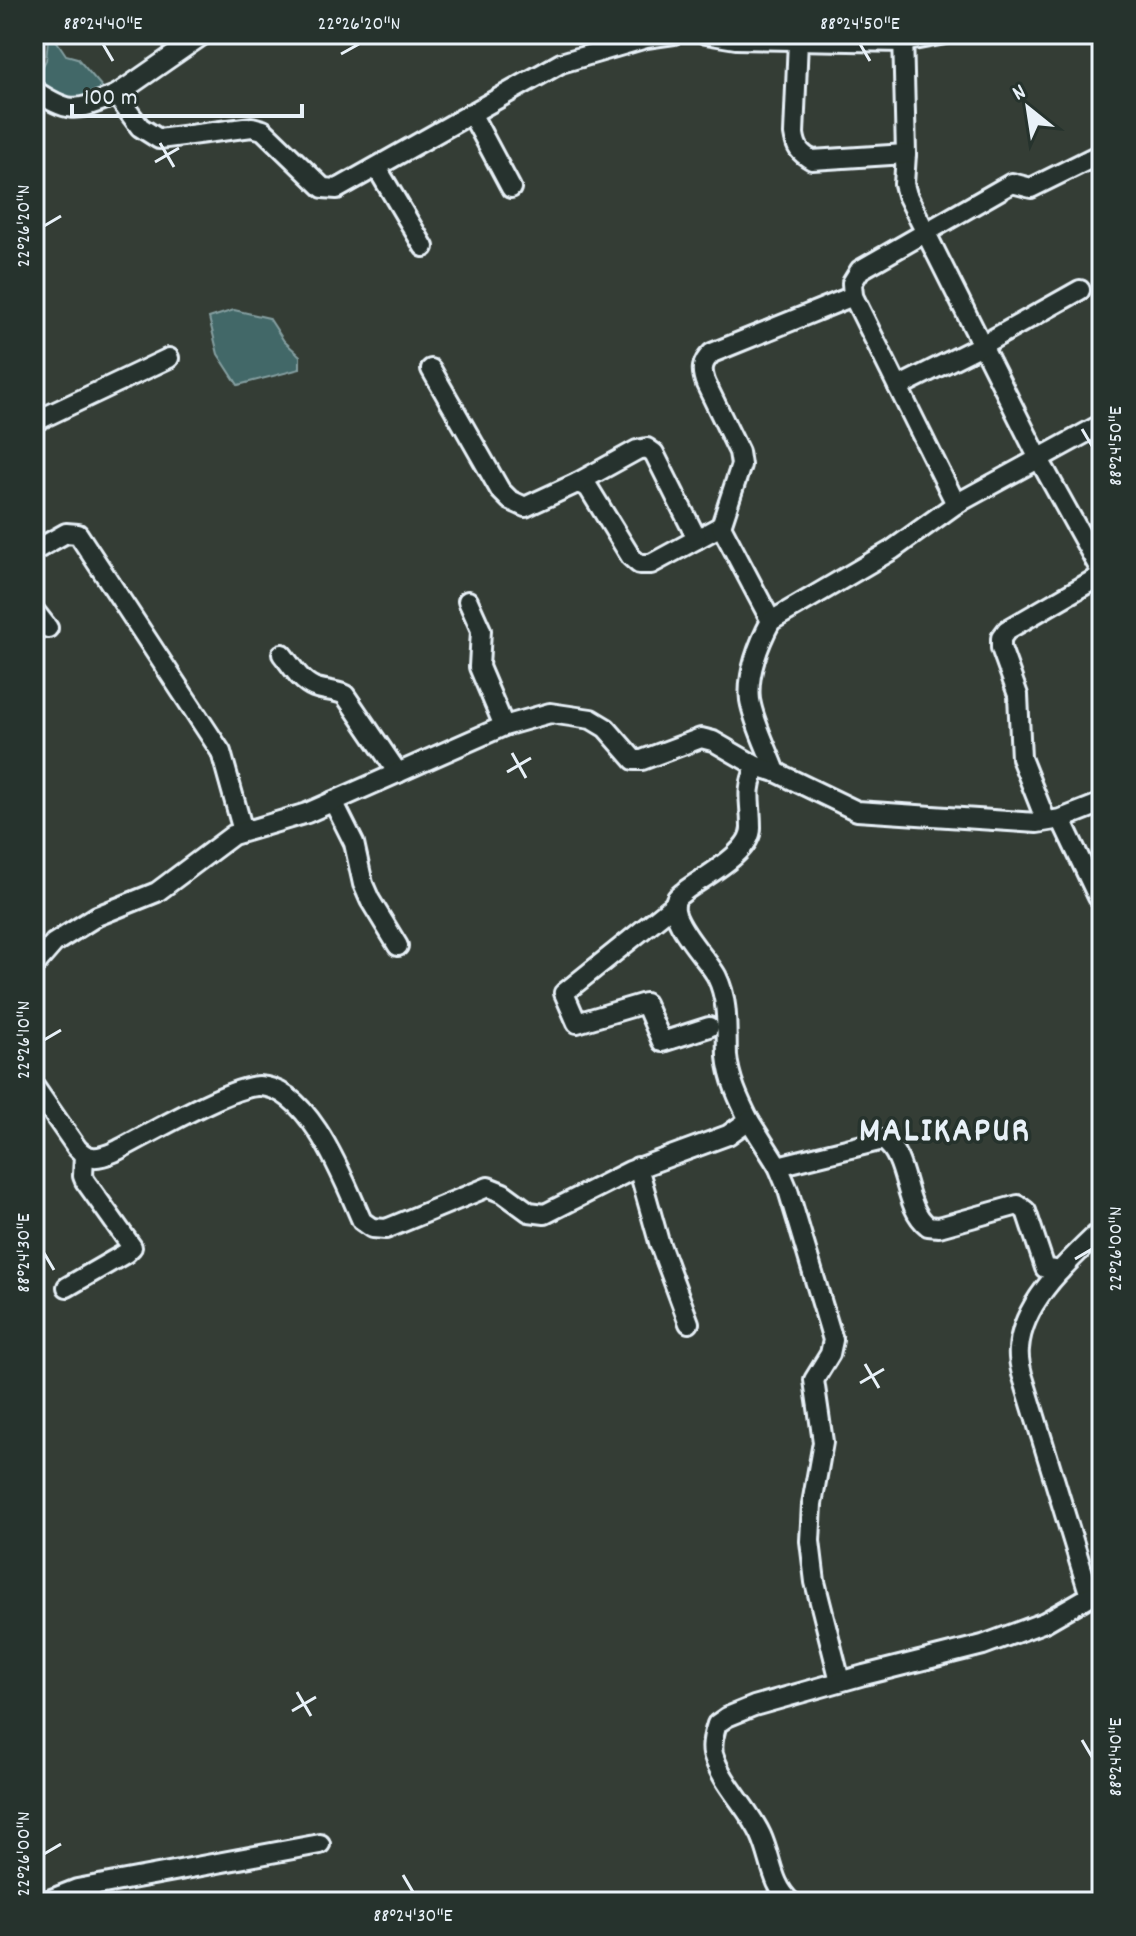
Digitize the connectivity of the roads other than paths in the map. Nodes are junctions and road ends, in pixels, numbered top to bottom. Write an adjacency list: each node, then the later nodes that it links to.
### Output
1 (204, 34): 9 (street)
2 (674, 34): 10 (street)
3 (706, 34): 5 (street)
4 (945, 34): 6 (street)
5 (736, 37): 7 (street)
6 (903, 38): 7 (street); 12 (street)
7 (798, 40): 12 (street)
8 (34, 90): 9 (street)
9 (116, 95): 13 (street)
10 (471, 113): 13 (street); 14 (street)
11 (1102, 153): 15 (street)
12 (906, 154): 15 (street)
13 (377, 168): 16 (street)
14 (511, 188)
15 (925, 231): 18 (street); 19 (street)
16 (424, 247)
17 (1080, 290): 19 (street)
18 (853, 296): 22 (street); 28 (street)
19 (982, 345): 22 (street); 25 (street)
20 (169, 358): 23 (street)
21 (431, 369): 26 (street)
22 (898, 387): 27 (street)
23 (34, 422)
24 (1102, 424): 25 (street)
25 (1039, 459): 27 (street); 31 (street)
26 (577, 483): 29 (street); 29 (street)
27 (956, 504): 34 (street)
28 (721, 526): 29 (street); 34 (street)
29 (697, 539)
30 (34, 551): 44 (street)
31 (1102, 574): 43 (street)
32 (468, 601): 37 (street)
33 (34, 610): 35 (street)
34 (771, 621): 39 (street)
35 (48, 628)
36 (282, 654): 40 (street)
37 (504, 726): 38 (street); 40 (street)
38 (756, 766): 39 (street); 46 (street)
39 (776, 772): 43 (street)
40 (398, 773): 41 (street)
41 (333, 801): 44 (street); 47 (street)
42 (1102, 803): 43 (street)
43 (1053, 820): 45 (street)
44 (243, 831): 48 (street)
45 (1098, 897)
46 (675, 904): 49 (street); 51 (street)
47 (398, 946)
48 (34, 966)
49 (709, 1027)
50 (34, 1086): 52 (street)
51 (749, 1120): 53 (street); 54 (street)
52 (84, 1155): 54 (street); 57 (street)
53 (778, 1166): 56 (street); 60 (street)
54 (638, 1167): 58 (street)
55 (1102, 1229): 56 (street)
56 (1060, 1271): 59 (street)
57 (67, 1287)
58 (689, 1323)
59 (1096, 1595): 60 (street)
60 (840, 1681): 63 (street)
61 (320, 1844): 62 (street)
62 (44, 1902)
63 (791, 1902)

